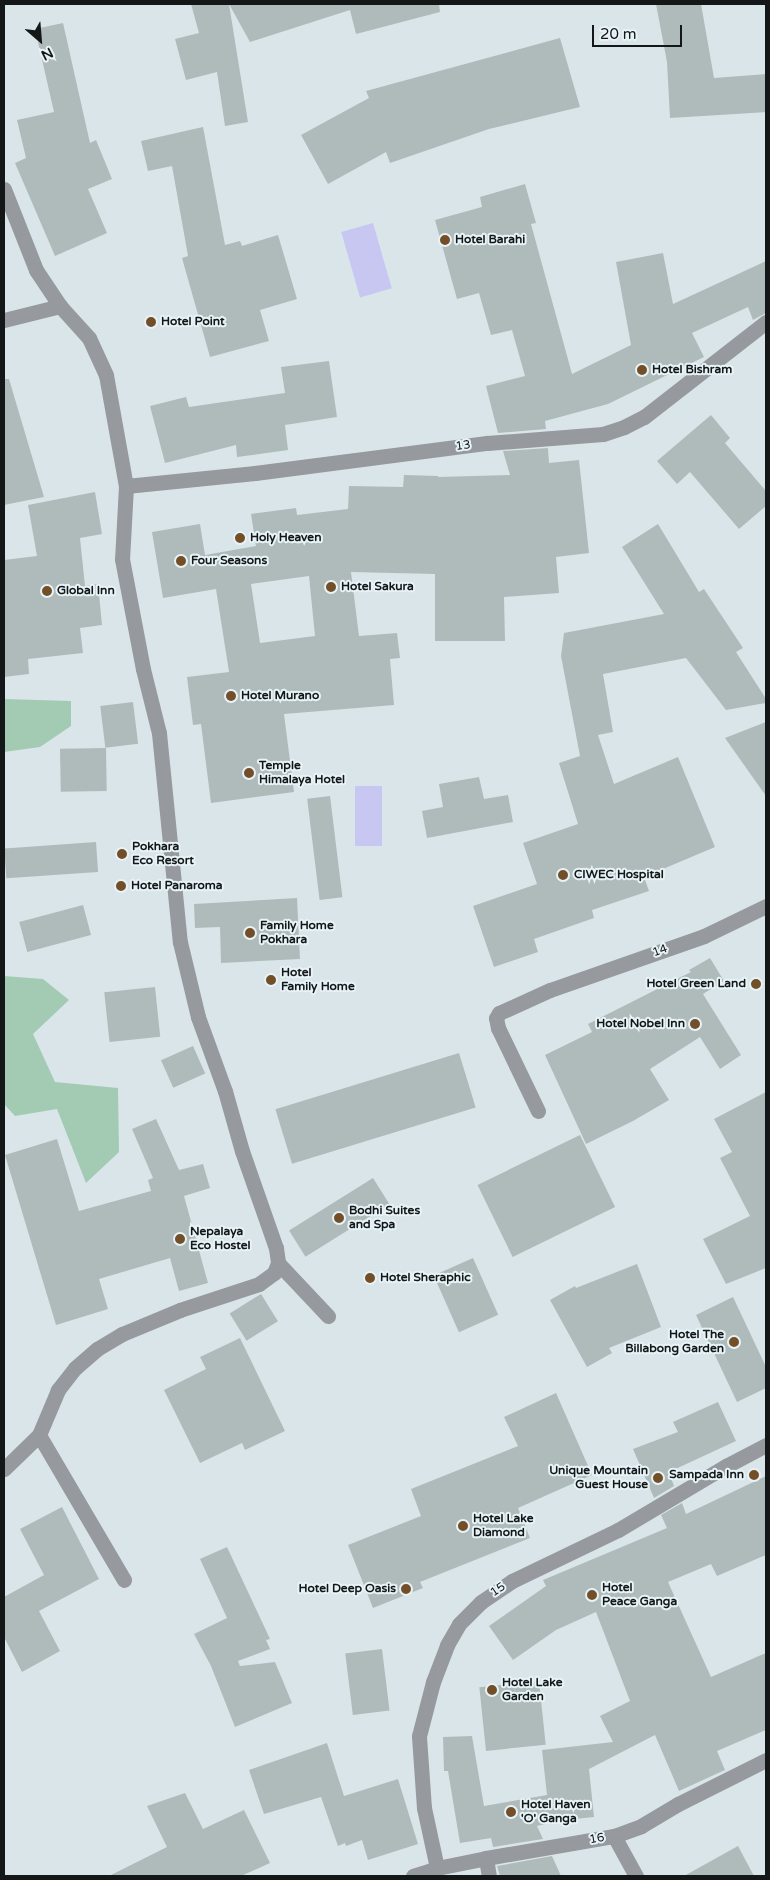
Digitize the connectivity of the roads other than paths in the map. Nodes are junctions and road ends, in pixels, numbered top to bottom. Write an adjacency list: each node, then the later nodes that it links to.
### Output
1 (4, 189): 2 (street)
2 (60, 306): 3 (street); 5 (street)
3 (4, 320)
4 (766, 322): 5 (street, 13 / 13)
5 (126, 486): 8 (street)
6 (766, 906): 7 (street, 14 / 14)
7 (538, 1112)
8 (278, 1263): 9 (street); 10 (street)
9 (328, 1316)
10 (39, 1435): 12 (street); 13 (street)
11 (766, 1445): 17 (street, 15 / 15)
12 (4, 1469)
13 (124, 1580)
14 (766, 1760): 15 (street, 16 / 16)
15 (614, 1836): 16 (street, 16 / 16); 20 (street)
16 (486, 1858): 17 (street, 16 / 16); 19 (street)
17 (437, 1868): 18 (street, 16 / 16)
18 (413, 1876)
19 (489, 1876)
20 (636, 1876)

